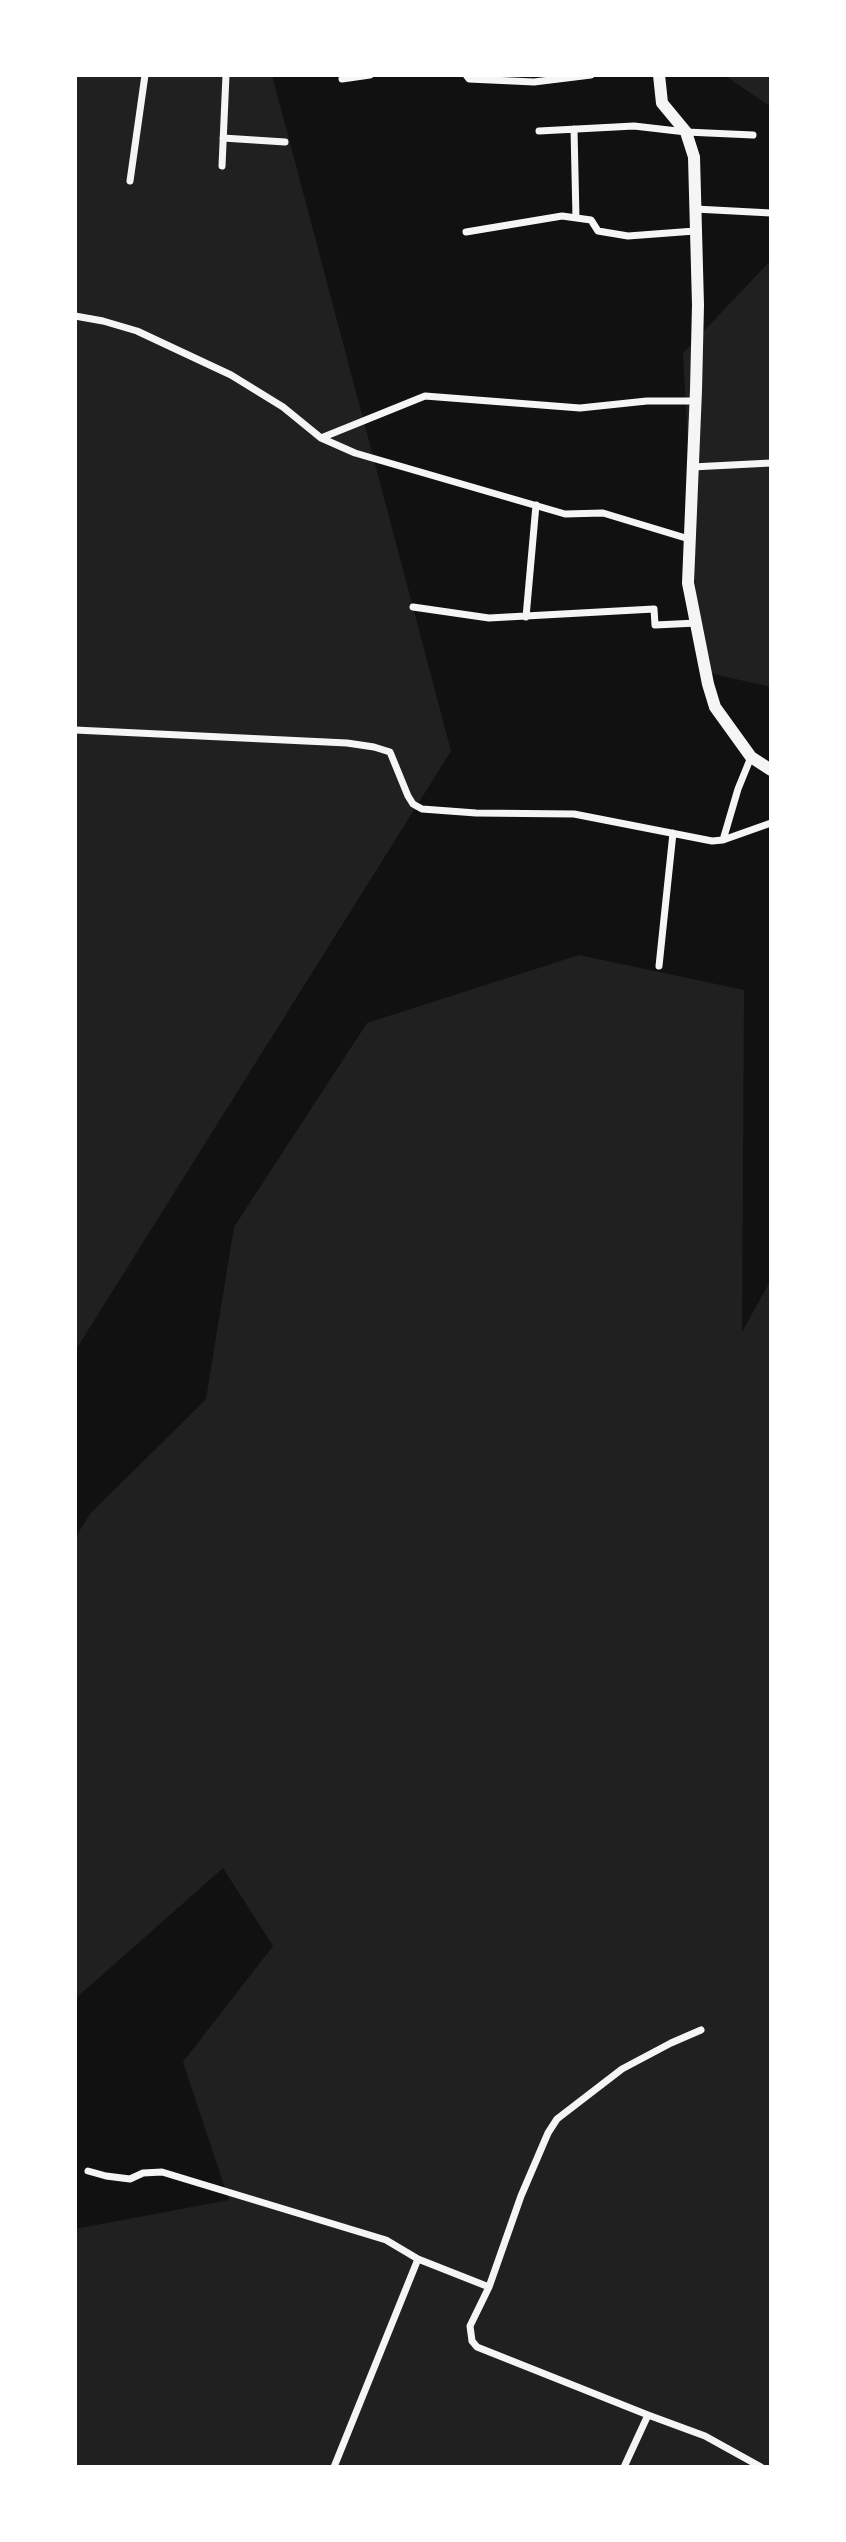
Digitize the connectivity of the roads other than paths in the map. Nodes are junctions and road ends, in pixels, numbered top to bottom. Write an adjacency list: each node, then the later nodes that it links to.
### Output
1 (145, 75): 15 (street)
2 (226, 75): 12 (street)
3 (370, 75): 7 (street)
4 (466, 75): 5 (street)
5 (592, 75)
6 (659, 75): 10 (street)
7 (341, 79)
8 (574, 129): 9 (street); 10 (street); 18 (street)
9 (539, 131)
10 (686, 132): 11 (street); 16 (street)
11 (753, 135)
12 (223, 138): 13 (street); 14 (street)
13 (285, 142)
14 (222, 166)
15 (130, 181)
16 (694, 209): 17 (street); 19 (street)
17 (771, 213)
18 (576, 218): 19 (street); 20 (street)
19 (695, 231): 22 (street)
20 (466, 232)
21 (75, 316): 23 (street)
22 (696, 401): 23 (street); 25 (street)
23 (321, 438): 26 (street)
24 (771, 463): 25 (street)
25 (692, 467): 27 (street)
26 (536, 505): 27 (street); 29 (street)
27 (689, 539): 30 (street)
28 (413, 607): 29 (street)
29 (526, 617): 30 (street)
30 (698, 623): 32 (street)
31 (75, 730): 35 (street)
32 (751, 757): 33 (street); 36 (street)
33 (771, 770)
34 (771, 823): 36 (street)
35 (673, 833): 36 (street); 37 (street)
36 (723, 840)
37 (659, 966)
38 (701, 2030): 41 (street)
39 (88, 2171): 40 (street)
40 (418, 2259): 41 (street); 43 (street)
41 (489, 2287): 42 (street)
42 (648, 2414): 44 (street); 45 (street)
43 (334, 2467)
44 (624, 2467)
45 (761, 2467)

